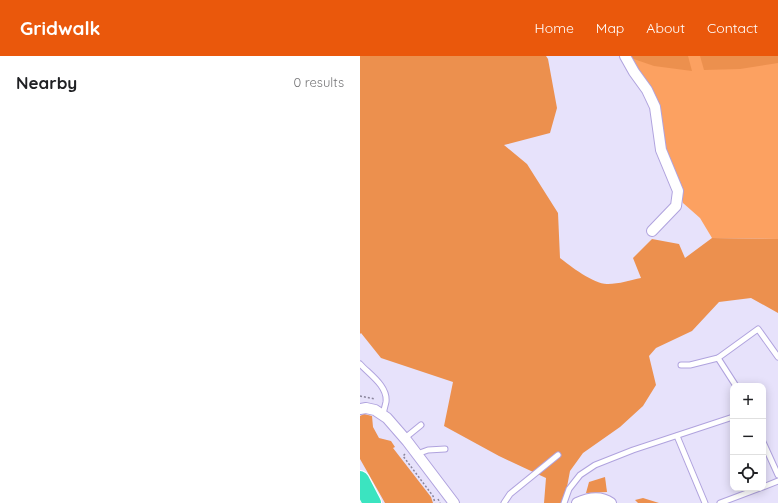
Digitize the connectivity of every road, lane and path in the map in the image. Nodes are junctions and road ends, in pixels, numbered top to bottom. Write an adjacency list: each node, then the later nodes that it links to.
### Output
1 (625, 56): 2 (street)
2 (652, 231)
3 (778, 357): 4 (lane)
4 (718, 358): 6 (lane); 7 (lane)
5 (360, 364): 11 (lane)
6 (681, 365)
7 (734, 383)
8 (360, 396): 9 (path)
9 (375, 399)
10 (360, 409): 11 (street)
11 (383, 414): 15 (street)
12 (730, 417): 14 (lane)
13 (421, 426): 15 (lane)
14 (677, 436): 30 (lane); 33 (lane)
15 (405, 438): 19 (street)
16 (445, 449): 19 (lane)
17 (766, 449): 21 (lane)
18 (403, 450): 27 (path)
19 (417, 454): 28 (street)
20 (558, 455): 29 (lane)
21 (778, 475)
22 (360, 480): 26 (highway)
23 (778, 481): 24 (lane)
24 (766, 486)
25 (752, 491): 34 (lane)
26 (372, 503)
27 (435, 503)
28 (454, 503)
29 (504, 503)
30 (564, 503)
31 (577, 503): 32 (street)
32 (611, 503)
33 (705, 503)
34 (720, 503)

